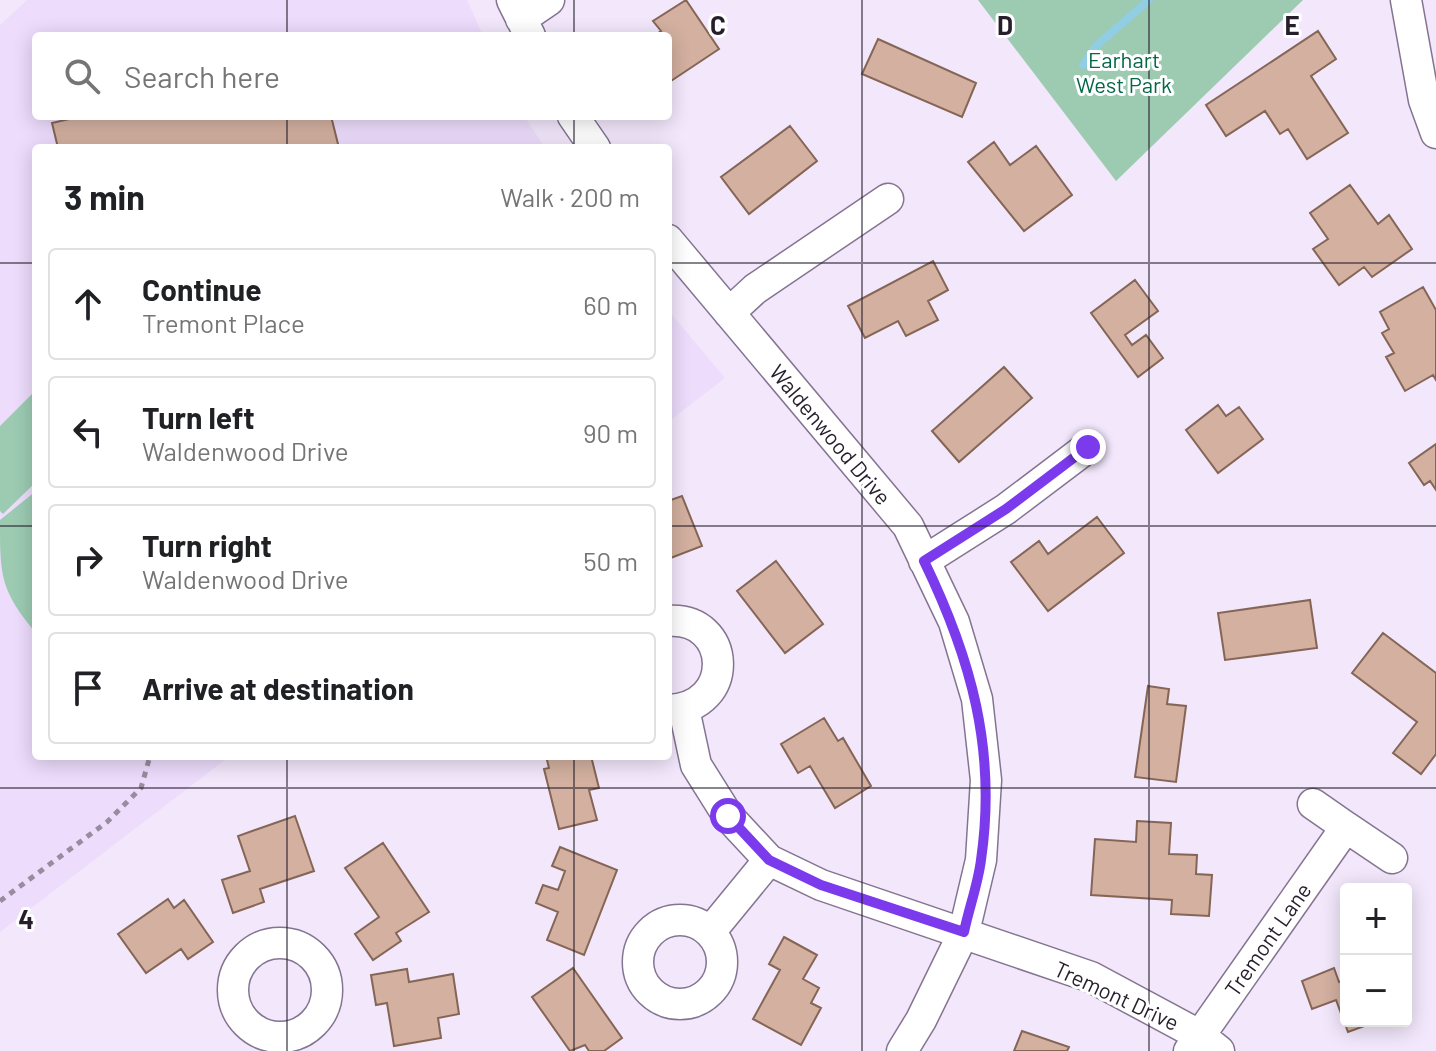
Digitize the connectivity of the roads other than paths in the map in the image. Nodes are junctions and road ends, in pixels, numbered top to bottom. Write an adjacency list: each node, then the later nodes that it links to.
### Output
1 (549, 0): 3 (street)
2 (1406, 0): 5 (street)
3 (521, 18)
4 (576, 120): 6 (street)
5 (1436, 133)
6 (592, 144)
7 (888, 199): 9 (street)
8 (672, 245): 9 (street, Waldenwood Drive)
9 (729, 313): 11 (street, Waldenwood Drive)
10 (1088, 447): 11 (street)
11 (924, 561): 19 (street, Waldenwood Drive)
12 (672, 621): 13 (street)
13 (676, 710): 17 (street)
14 (1313, 804): 15 (street)
15 (1346, 827): 16 (street); 20 (street, Tremont Lane)
16 (1392, 858)
17 (769, 860): 18 (street); 19 (street, Tremont Drive)
18 (710, 932)
19 (964, 932): 20 (street, Tremont Drive); 21 (street, Waldenwood Drive)
20 (1202, 1046)
21 (902, 1051)

